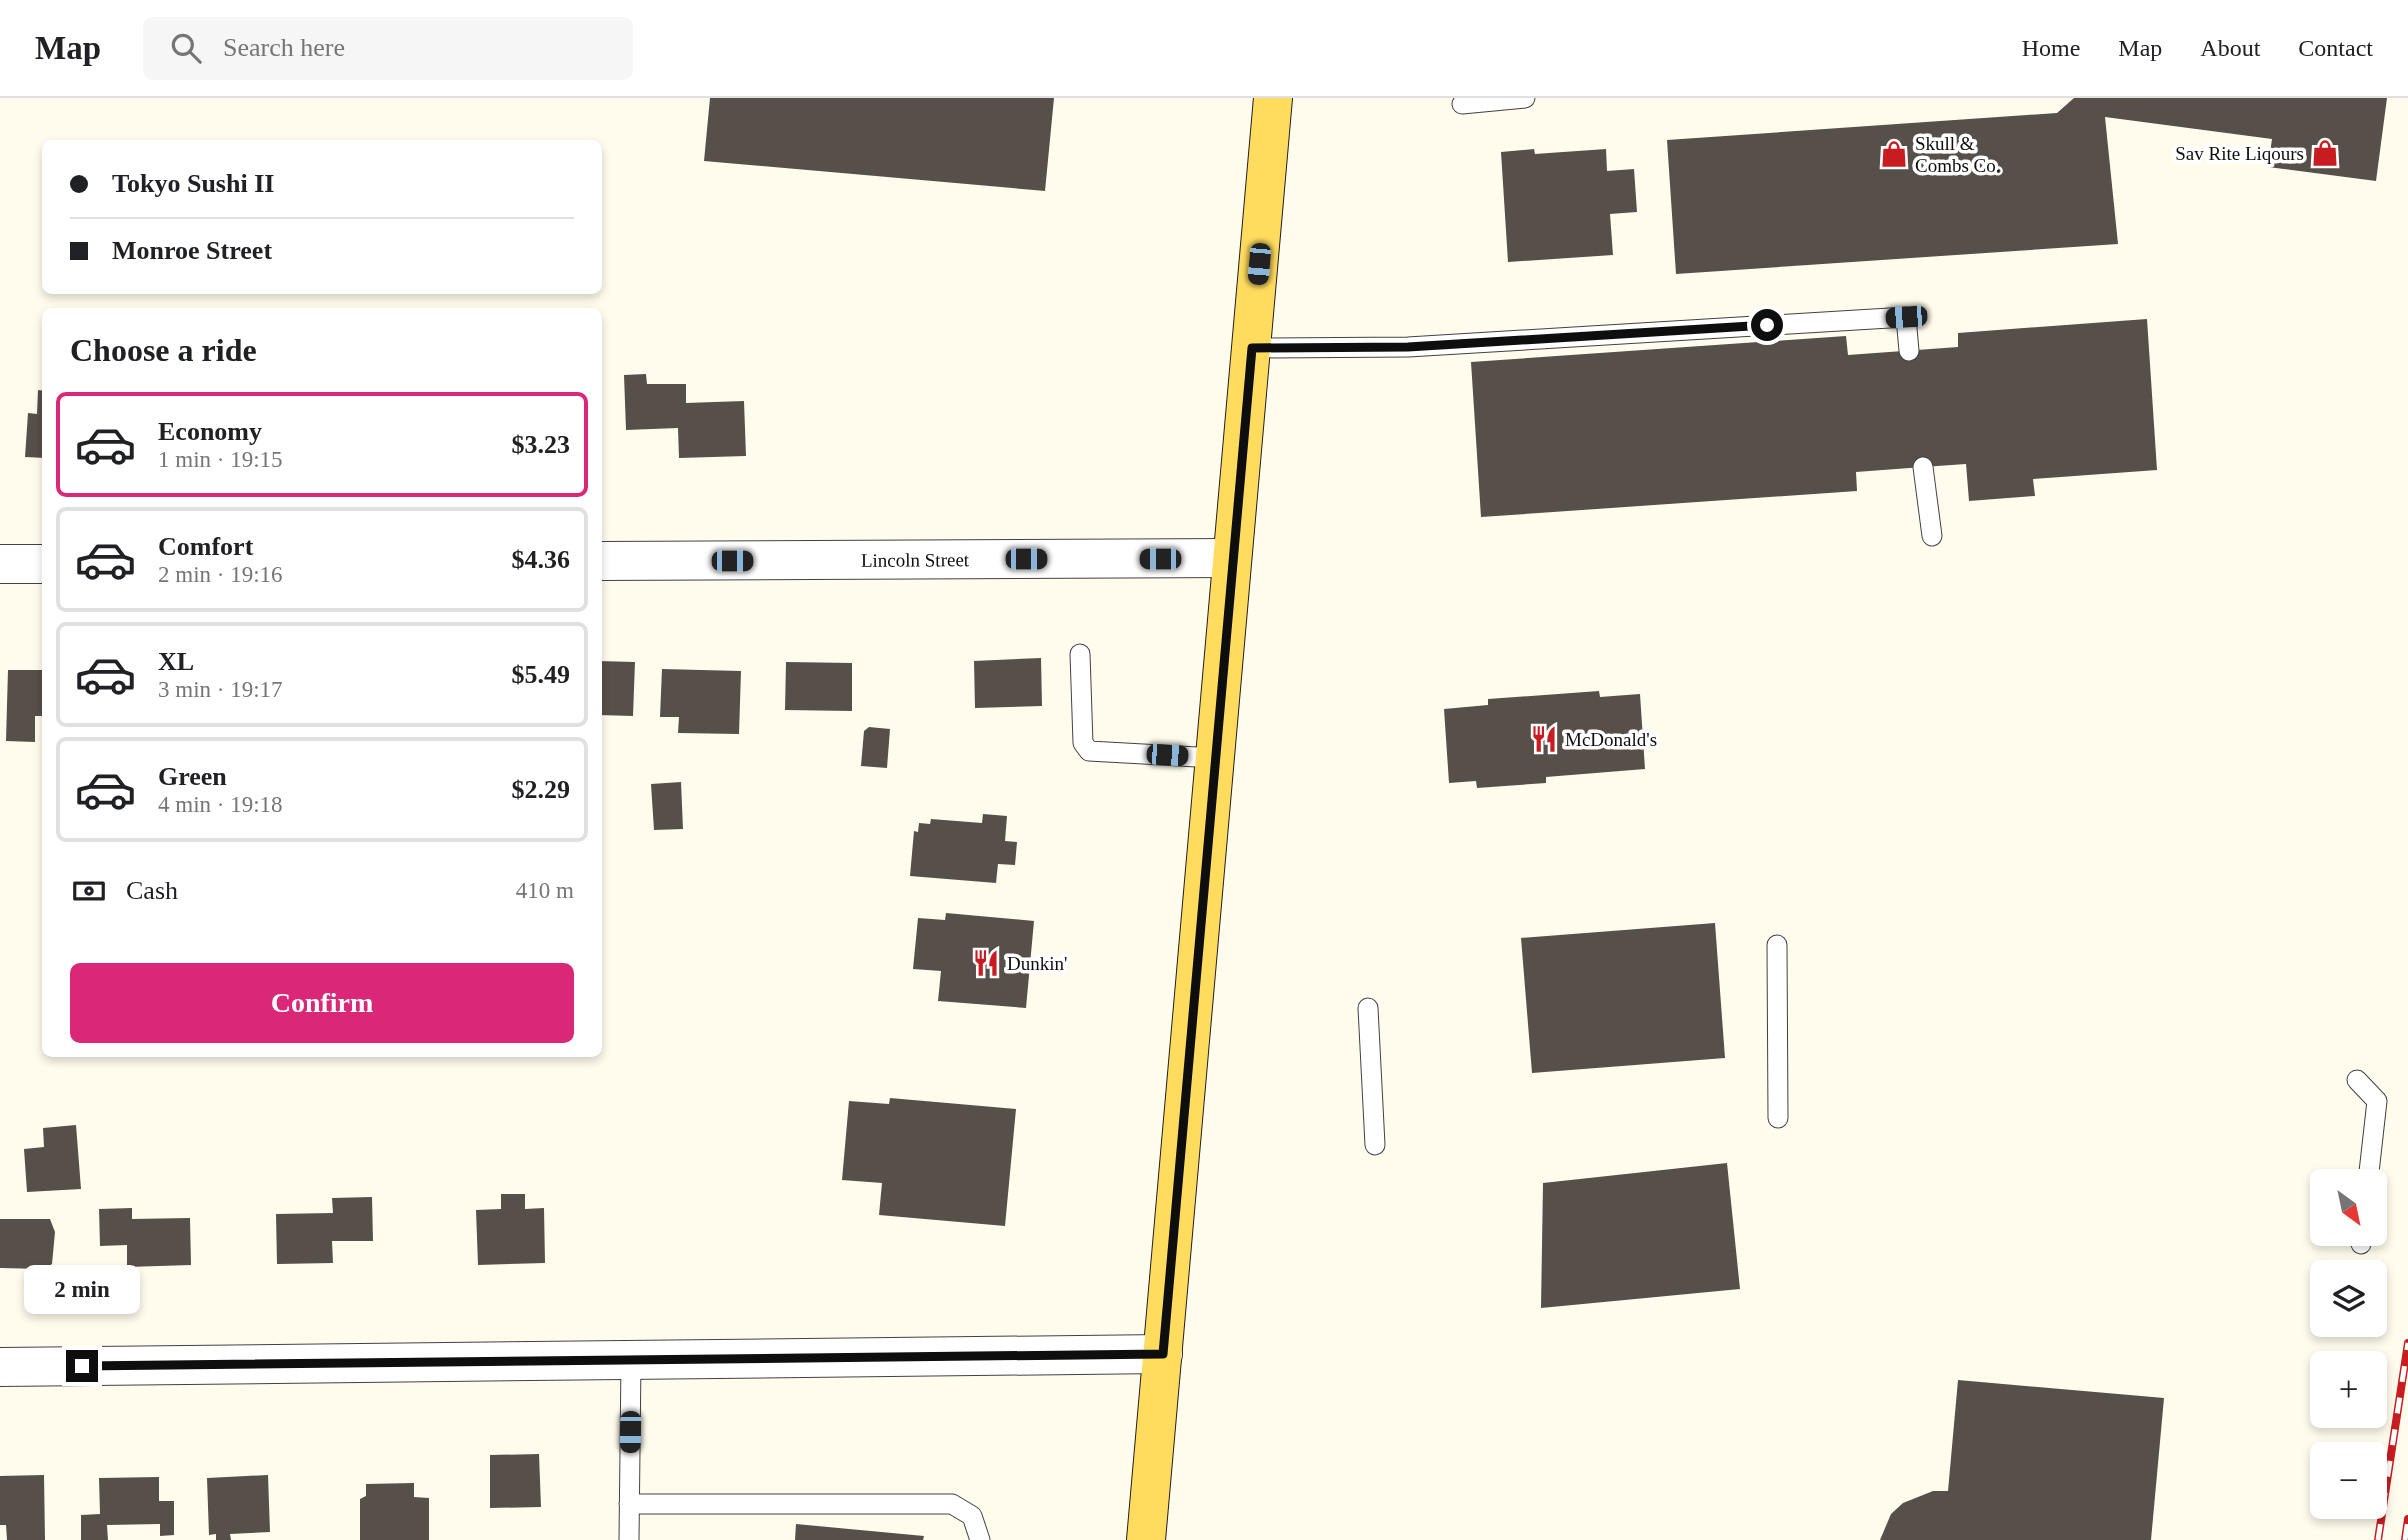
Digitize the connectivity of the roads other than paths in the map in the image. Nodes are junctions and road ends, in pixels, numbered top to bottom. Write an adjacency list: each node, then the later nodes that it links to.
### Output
1 (1273, 98): 4 (main road)
2 (1525, 98): 3 (lane)
3 (1462, 104)
4 (1252, 348): 5 (lane); 8 (main road)
5 (1909, 351)
6 (1923, 467): 7 (lane)
7 (1932, 536)
8 (1232, 558): 9 (street, Lincoln Street); 13 (main road)
9 (602, 561)
10 (0, 564): 11 (street)
11 (42, 564)
12 (1080, 654): 13 (lane)
13 (1215, 758): 20 (main road)
14 (1777, 945): 17 (lane)
15 (1368, 1008): 18 (lane)
16 (2357, 1080): 19 (lane)
17 (1779, 1118)
18 (1375, 1145)
19 (2369, 1169)
20 (1163, 1354): 21 (street); 26 (main road)
21 (631, 1360): 22 (street); 23 (lane)
22 (0, 1367)
23 (629, 1504): 24 (lane); 25 (lane)
24 (629, 1540)
25 (981, 1540)
26 (1146, 1540)

